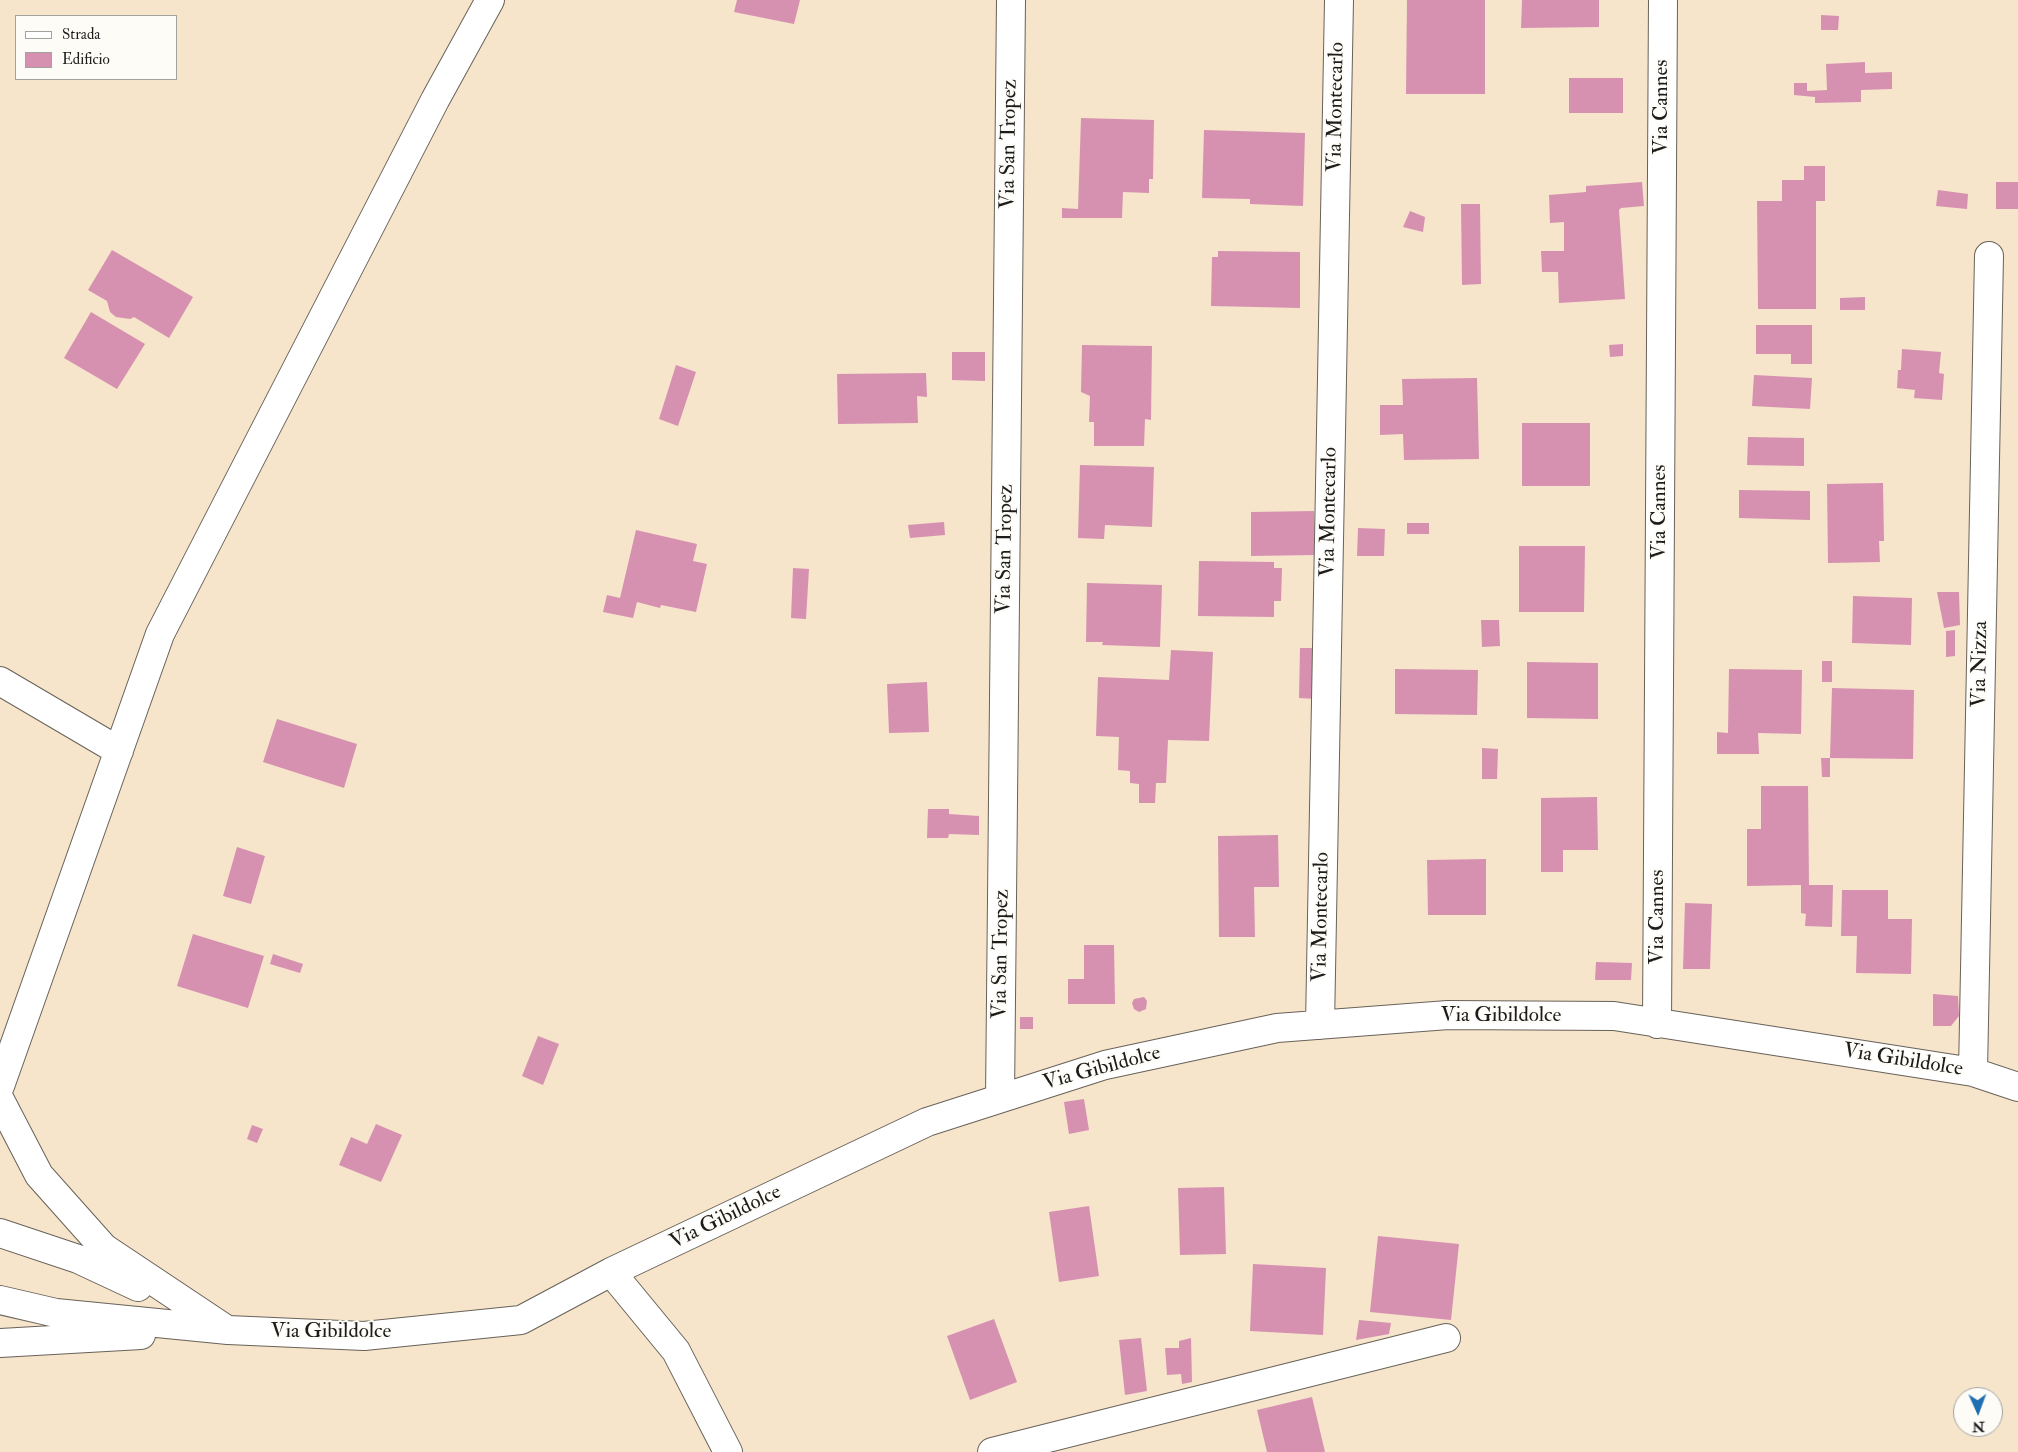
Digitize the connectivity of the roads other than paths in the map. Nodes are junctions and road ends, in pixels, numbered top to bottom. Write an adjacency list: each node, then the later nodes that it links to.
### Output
1 (490, 0): 7 (street)
2 (1011, 0): 13 (street, Via San Tropez)
3 (1339, 0): 9 (street, Via Montecarlo)
4 (1663, 0): 8 (street, Via Cannes)
5 (1989, 256): 10 (street, Via Nizza)
6 (0, 681): 7 (street)
7 (119, 752): 11 (street)
8 (1657, 1024): 9 (street, Via Gibildolce); 10 (street, Via Gibildolce)
9 (1320, 1025): 13 (street, Via Gibildolce)
10 (1973, 1072): 12 (street, Via Gibildolce)
11 (0, 1086)
12 (2018, 1087)
13 (1000, 1098): 16 (street, Via Gibildolce)
14 (0, 1100): 18 (street)
15 (0, 1233): 18 (street)
16 (611, 1272): 18 (street, Via Gibildolce); 21 (street)
17 (0, 1300): 18 (street)
18 (228, 1330): 20 (street)
19 (1446, 1338): 22 (street)
20 (0, 1343)
21 (728, 1452)
22 (992, 1452)

